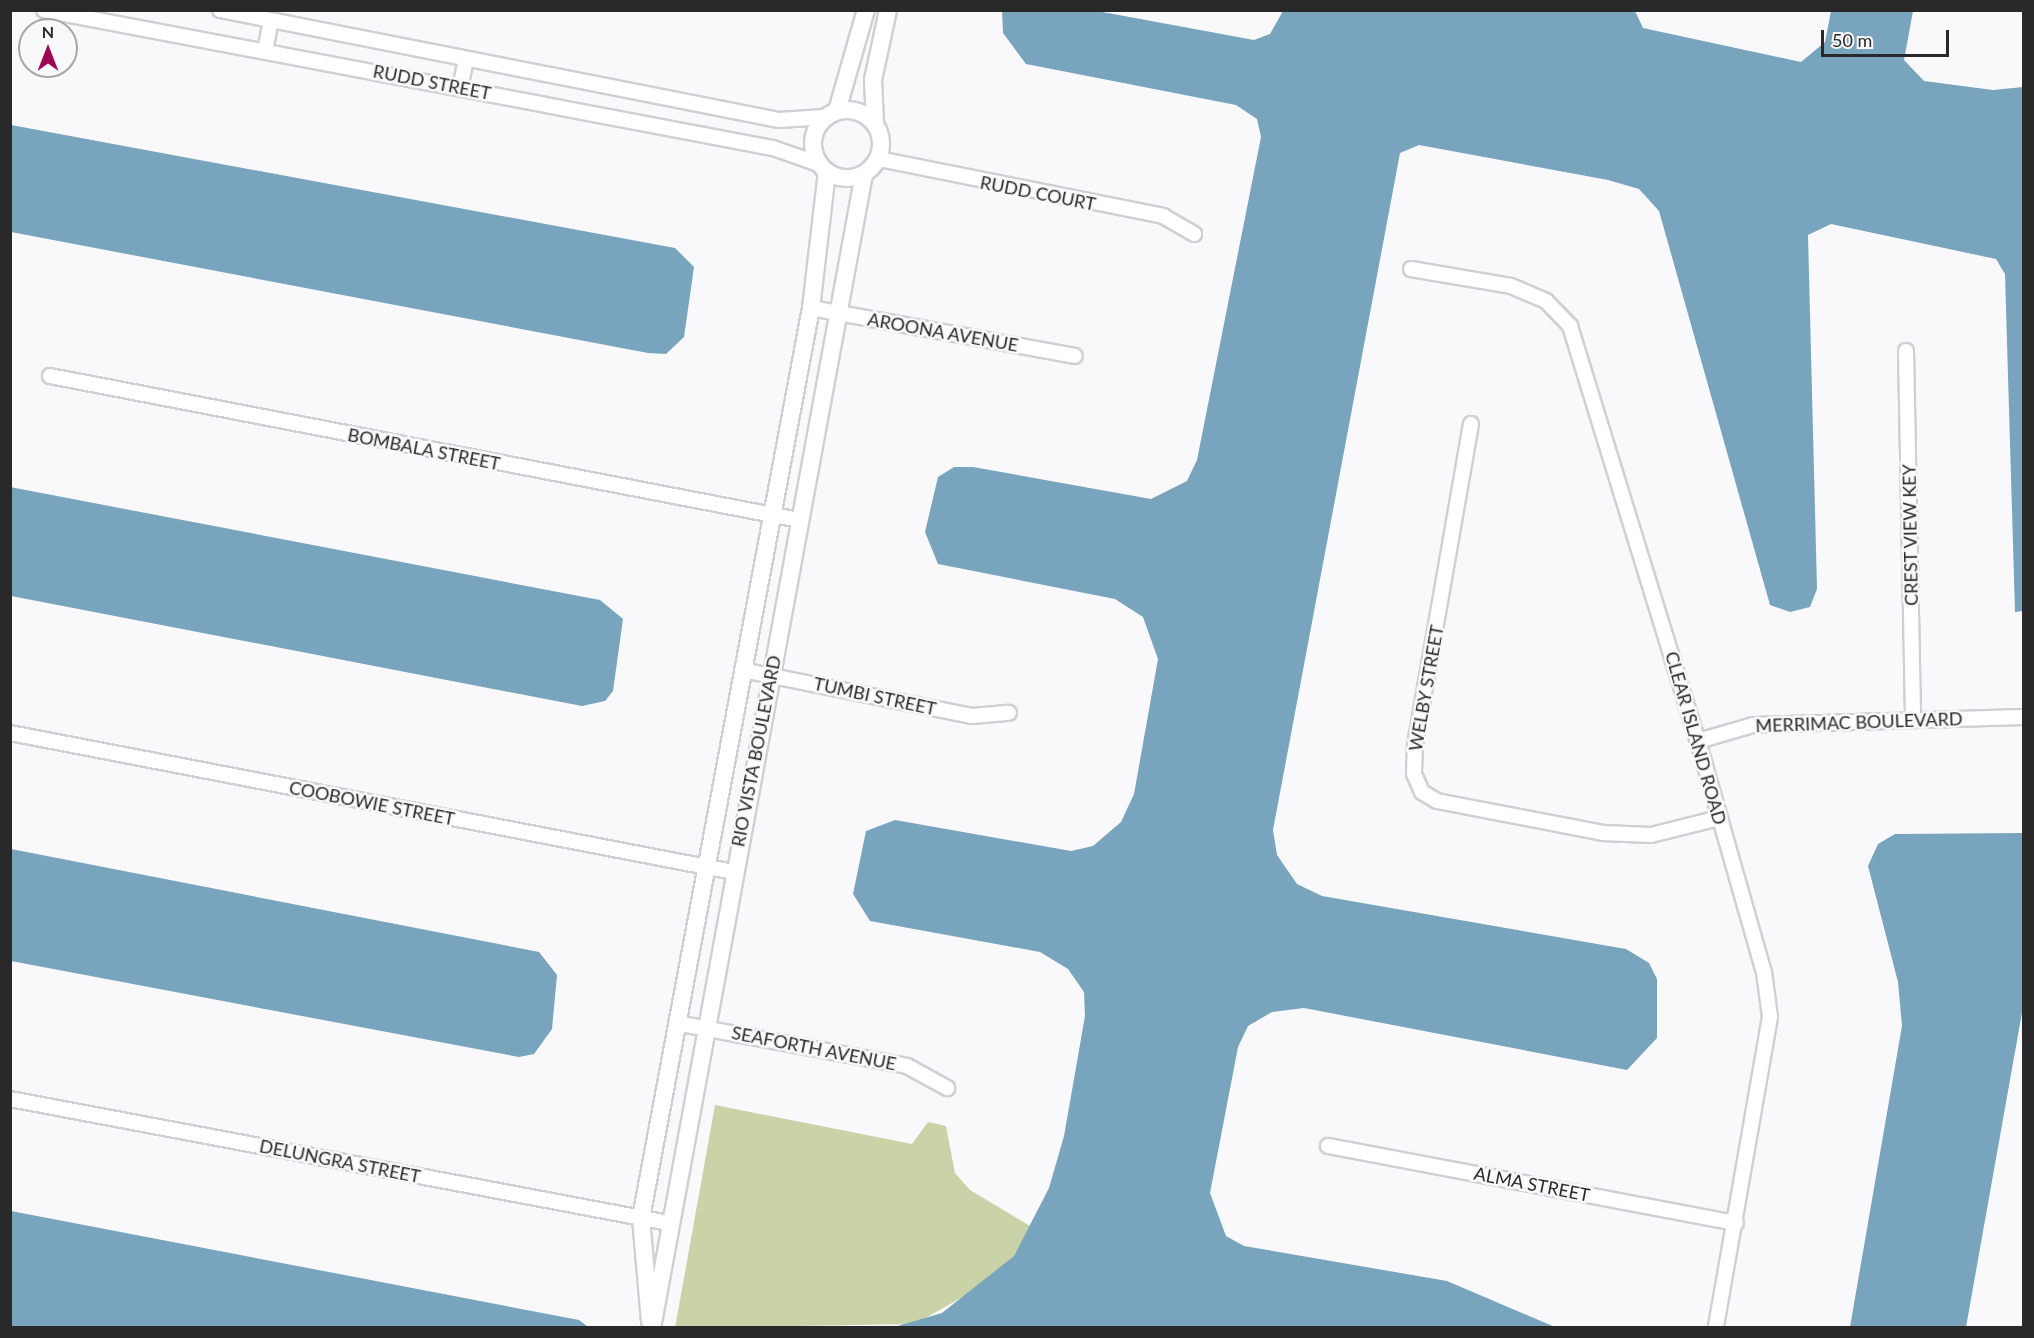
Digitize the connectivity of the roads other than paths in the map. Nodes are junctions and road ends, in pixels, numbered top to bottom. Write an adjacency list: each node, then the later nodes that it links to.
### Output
1 (44, 10): 6 (street, RUDD STREET)
2 (220, 10): 5 (street, RUDD STREET)
3 (866, 10): 9 (street)
4 (888, 10): 10 (street)
5 (271, 21): 6 (street); 7 (street, RUDD STREET)
6 (265, 51): 8 (street, RUDD STREET)
7 (466, 60): 8 (street); 9 (street, RUDD STREET)
8 (460, 88): 12 (street, RUDD STREET)
9 (831, 114): 10 (street); 12 (street)
10 (875, 123): 11 (street)
11 (879, 159): 13 (street); 14 (street, RUDD COURT)
12 (823, 168): 13 (street); 16 (street, RIO VISTA BOULEVARD)
13 (864, 174): 17 (street, RIO VISTA BOULEVARD)
14 (1194, 234)
15 (1411, 268): 30 (street, CLEAR ISLAND ROAD)
16 (811, 308): 17 (street, AROONA AVENUE); 22 (street, RIO VISTA BOULEVARD)
17 (839, 313): 19 (street, AROONA AVENUE); 23 (street, RIO VISTA BOULEVARD)
18 (1906, 351): 28 (street, CREST VIEW KEY)
19 (1075, 356)
20 (50, 376): 22 (street, BOMBALA STREET)
21 (1471, 424): 31 (street, WELBY STREET)
22 (772, 516): 23 (street, BOMBALA STREET); 24 (street, RIO VISTA BOULEVARD)
23 (799, 520): 25 (street, RIO VISTA BOULEVARD)
24 (742, 670): 25 (street, TUMBI STREET); 32 (street, RIO VISTA BOULEVARD)
25 (770, 674): 26 (street, TUMBI STREET); 33 (street, RIO VISTA BOULEVARD)
26 (1009, 713)
27 (2024, 717): 28 (street, MERRIMAC BOULEVARD)
28 (1913, 719): 30 (street, MERRIMAC BOULEVARD)
29 (10, 733): 32 (street, COOBOWIE STREET)
30 (1698, 741): 31 (street, CLEAR ISLAND ROAD)
31 (1719, 818): 41 (street, CLEAR ISLAND ROAD)
32 (705, 867): 33 (street, COOBOWIE STREET); 34 (street, RIO VISTA BOULEVARD)
33 (733, 872): 35 (street, RIO VISTA BOULEVARD)
34 (676, 1023): 35 (street, SEAFORTH AVENUE); 39 (street, RIO VISTA BOULEVARD)
35 (704, 1027): 36 (street, SEAFORTH AVENUE); 40 (street, RIO VISTA BOULEVARD)
36 (947, 1088)
37 (10, 1099): 39 (street, DELUNGRA STREET)
38 (1328, 1146): 41 (street, ALMA STREET)
39 (641, 1218): 40 (street, DELUNGRA STREET); 42 (street, RIO VISTA BOULEVARD)
40 (669, 1223): 42 (street, RIO VISTA BOULEVARD)
41 (1736, 1223): 43 (street, CLEAR ISLAND ROAD)
42 (651, 1328)
43 (1716, 1328)

